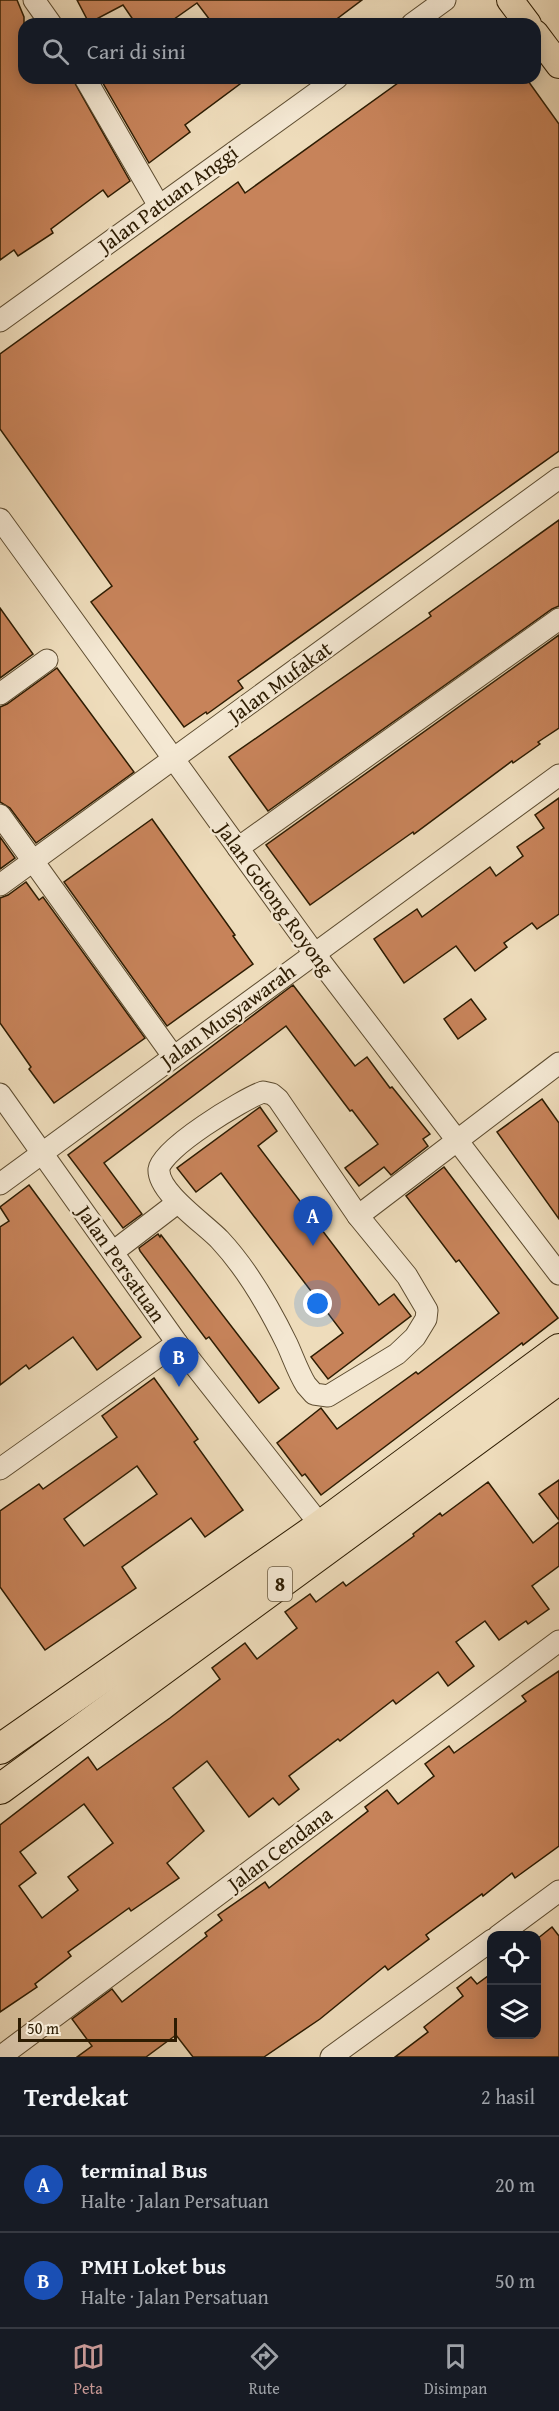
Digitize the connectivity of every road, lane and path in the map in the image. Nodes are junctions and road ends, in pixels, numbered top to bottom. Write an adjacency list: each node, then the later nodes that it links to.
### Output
1 (34, 0): 4 (street)
2 (445, 0): 5 (street)
3 (510, 0): 6 (main road)
4 (47, 18)
5 (420, 18)
6 (524, 18)
7 (541, 41): 8 (main road)
8 (559, 65)
9 (88, 84): 11 (street)
10 (329, 84): 11 (street, Jalan Patuan Anggi)
11 (159, 206): 12 (street, Jalan Patuan Anggi)
12 (0, 321)
13 (559, 478): 18 (street, Jalan Mufakat)
14 (0, 519): 18 (street, Jalan Gotong Royong)
15 (559, 618): 21 (street)
16 (47, 660): 17 (street)
17 (0, 694)
18 (174, 760): 21 (street, Jalan Gotong Royong); 22 (street, Jalan Mufakat)
19 (559, 775): 24 (street, Jalan Musyawarah)
20 (0, 815): 22 (street)
21 (238, 848): 24 (street, Jalan Gotong Royong)
22 (33, 861): 23 (street, Jalan Mufakat); 25 (street)
23 (0, 885)
24 (314, 953): 25 (street, Jalan Musyawarah); 28 (street, Jalan Gotong Royong)
25 (173, 1056): 29 (street, Jalan Musyawarah)
26 (559, 1064): 28 (street)
27 (0, 1094): 29 (street, Jalan Persatuan)
28 (456, 1141): 32 (street); 34 (street, Jalan Gotong Royong)
29 (42, 1153): 30 (street, Jalan Musyawarah); 33 (street, Jalan Persatuan)
30 (0, 1184)
31 (177, 1203): 32 (street); 32 (street); 33 (street)
32 (358, 1216)
33 (113, 1252): 35 (street, Jalan Persatuan)
34 (559, 1274)
35 (177, 1343): 38 (street); 39 (street, Jalan Persatuan)
36 (559, 1349): 39 (highway, 8)
37 (559, 1379): 39 (highway, 8)
38 (0, 1469)
39 (328, 1535): 41 (highway, 8); 42 (highway, 8)
40 (559, 1641): 46 (street, Jalan Cendana)
41 (0, 1749)
42 (0, 1789)
43 (559, 1891): 44 (street)
44 (504, 1931)
45 (487, 1944): 47 (street)
46 (0, 2057)
47 (331, 2057)

